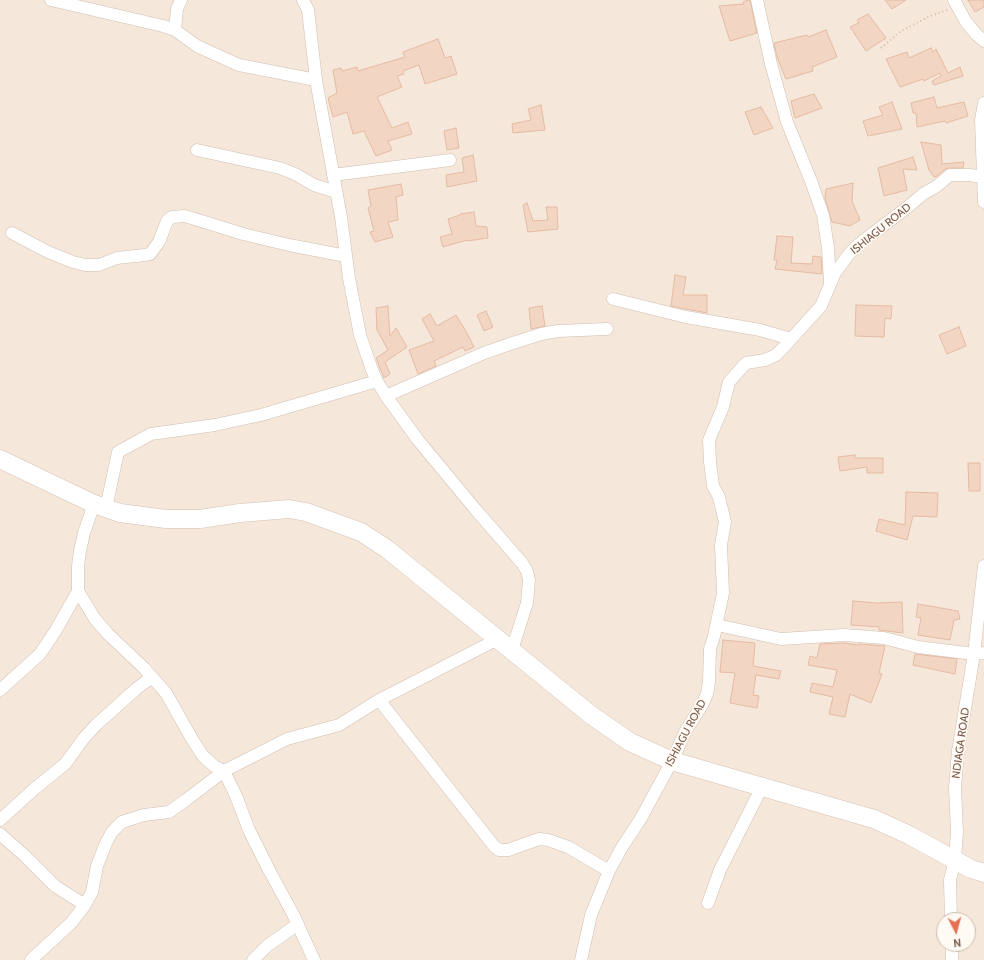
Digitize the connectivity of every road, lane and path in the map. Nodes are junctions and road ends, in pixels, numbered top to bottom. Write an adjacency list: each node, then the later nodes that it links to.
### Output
1 (181, 0): 6 (street)
2 (303, 0): 9 (street)
3 (757, 0): 19 (street)
4 (59, 1): 6 (street)
5 (956, 3): 7 (street); 8 (path)
6 (175, 30): 9 (street)
7 (984, 41)
8 (881, 48)
9 (316, 80): 13 (street)
10 (984, 103): 14 (street)
11 (197, 150): 15 (street)
12 (450, 160): 13 (street)
13 (333, 175): 15 (street)
14 (983, 177): 16 (street); 19 (street, ISHIAGU ROAD)
15 (336, 192): 18 (street)
16 (984, 202)
17 (12, 233): 18 (street)
18 (346, 256): 23 (street)
19 (830, 285): 22 (street, ISHIAGU ROAD)
20 (613, 299): 22 (street)
21 (607, 329): 24 (street)
22 (791, 339): 29 (street, ISHIAGU ROAD)
23 (376, 381): 24 (street); 26 (street)
24 (386, 396): 31 (street)
25 (0, 459): 26 (main road)
26 (100, 506): 28 (street); 30 (main road)
27 (984, 566): 32 (street, NDIAGA ROAD)
28 (78, 591): 33 (street); 34 (street)
29 (717, 625): 32 (street); 36 (street, ISHIAGU ROAD)
30 (498, 639): 31 (main road); 35 (street)
31 (512, 650): 36 (main road)
32 (979, 653): 41 (street, NDIAGA ROAD)
33 (152, 677): 37 (street); 39 (street)
34 (0, 690)
35 (379, 700): 37 (street); 42 (street)
36 (672, 761): 38 (main road); 42 (street, ISHIAGU ROAD)
37 (224, 771): 45 (street); 47 (street)
38 (762, 786): 41 (main road); 44 (street)
39 (0, 820)
40 (0, 834): 45 (street)
41 (954, 859): 43 (main road); 46 (street, NDIAGA ROAD)
42 (609, 871): 51 (street, ISHIAGU ROAD)
43 (984, 873)
44 (708, 903)
45 (85, 905): 48 (street)
46 (951, 912)
47 (298, 924): 49 (street); 50 (street)
48 (31, 960)
49 (253, 960)
50 (314, 960)
51 (581, 960)

